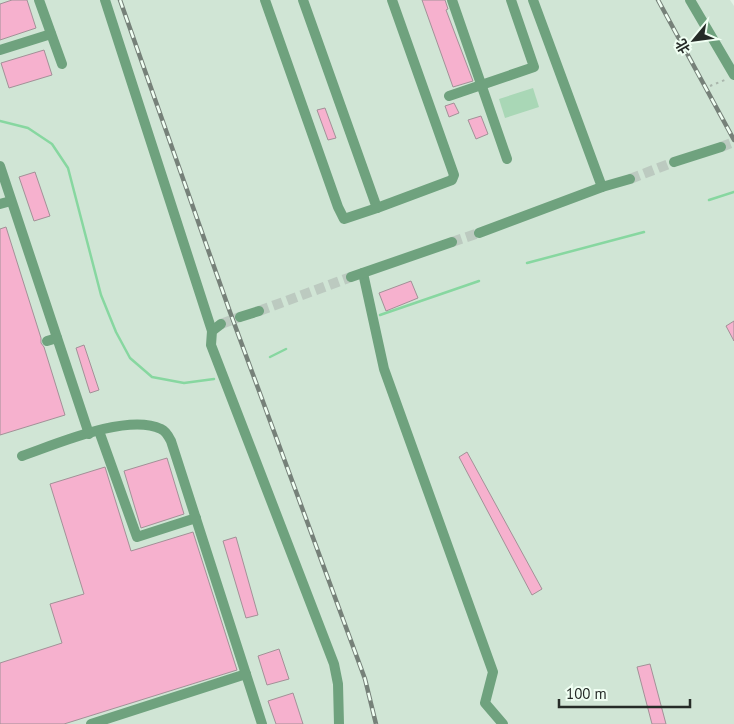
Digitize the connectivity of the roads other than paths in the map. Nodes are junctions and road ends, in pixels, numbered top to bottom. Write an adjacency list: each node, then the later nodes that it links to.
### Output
1 (39, 0): 10 (street)
2 (105, 0): 32 (street)
3 (265, 0): 24 (street)
4 (303, 0): 24 (street)
5 (392, 0): 24 (street)
6 (452, 0): 14 (street)
7 (511, 0): 14 (street)
8 (533, 0): 21 (street)
9 (690, 0): 13 (street)
10 (51, 34): 11 (street); 12 (street)
11 (0, 50)
12 (62, 64)
13 (734, 76)
14 (482, 85): 15 (street); 17 (street)
15 (449, 96)
16 (721, 147): 18 (street)
17 (507, 159)
18 (674, 162)
19 (0, 166): 22 (street)
20 (630, 179): 21 (street)
21 (602, 187): 25 (street)
22 (12, 201): 23 (street); 33 (street)
23 (0, 204)
24 (377, 208)
25 (479, 233)
26 (452, 242): 27 (street)
27 (363, 273): 28 (street); 40 (street)
28 (351, 277)
29 (260, 310): 30 (street)
30 (240, 317)
31 (220, 324): 32 (street)
32 (212, 331): 39 (street)
33 (94, 432): 34 (street); 35 (street); 35 (street)
34 (22, 456)
35 (196, 518): 36 (street)
36 (246, 674): 37 (street); 38 (street)
37 (259, 723)
38 (90, 724)
39 (339, 724)
40 (503, 724)

